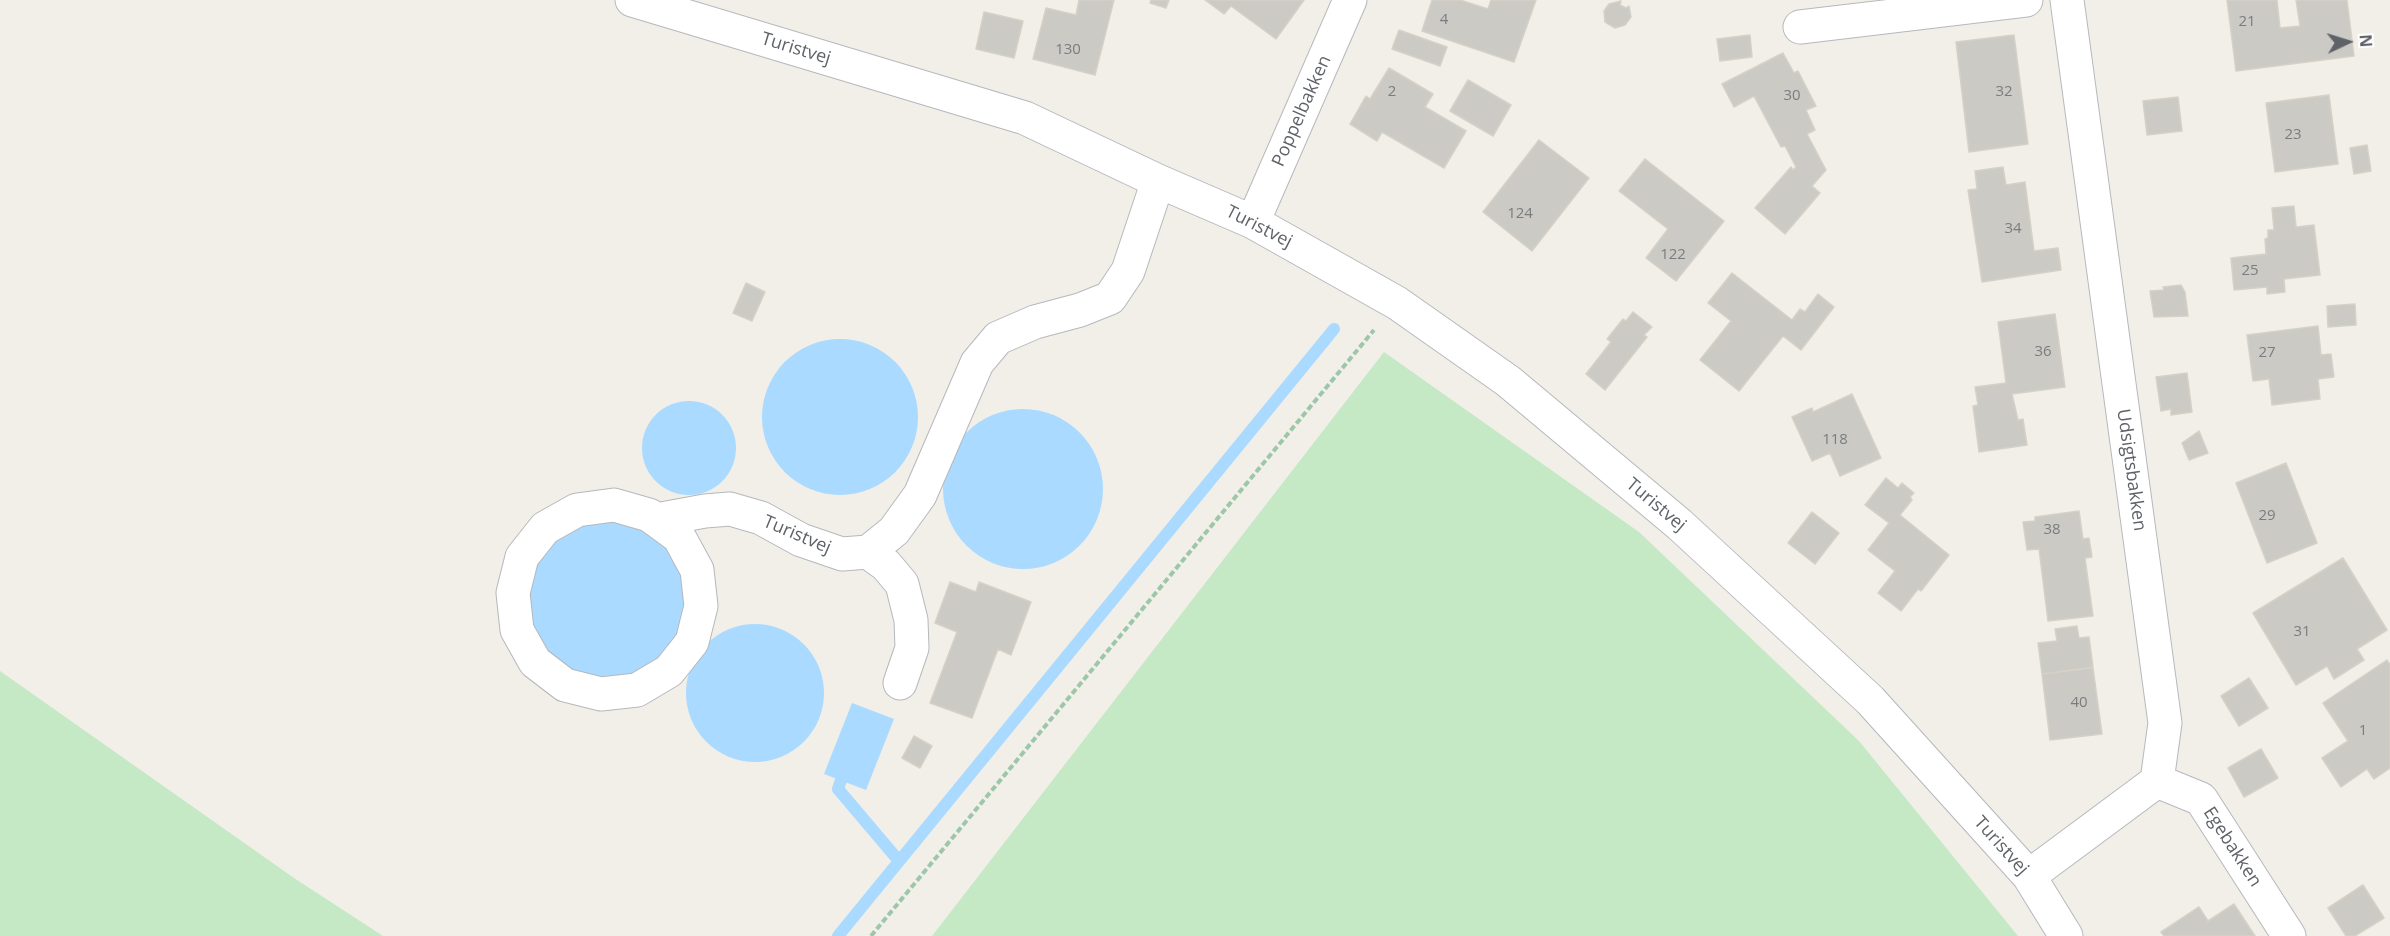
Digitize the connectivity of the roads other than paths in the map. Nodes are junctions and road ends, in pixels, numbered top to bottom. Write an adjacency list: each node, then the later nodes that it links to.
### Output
1 (632, 0): 6 (street, Turistvej)
2 (1350, 0): 7 (street, Poppelbakken)
3 (2026, 0): 5 (street)
4 (2067, 0): 13 (street, Udsigtsbakken)
5 (1800, 27)
6 (1158, 180): 7 (street, Turistvej); 8 (street)
7 (1253, 222): 14 (street, Turistvej)
8 (910, 509): 10 (street); 11 (street)
9 (656, 520): 9 (street); 10 (street, Turistvej)
10 (867, 552): 11 (street)
11 (902, 584): 12 (street)
12 (900, 683)
13 (2157, 781): 14 (street); 16 (street, Egebakken)
14 (2029, 876): 15 (street, Turistvej)
15 (2066, 936)
16 (2289, 936)

